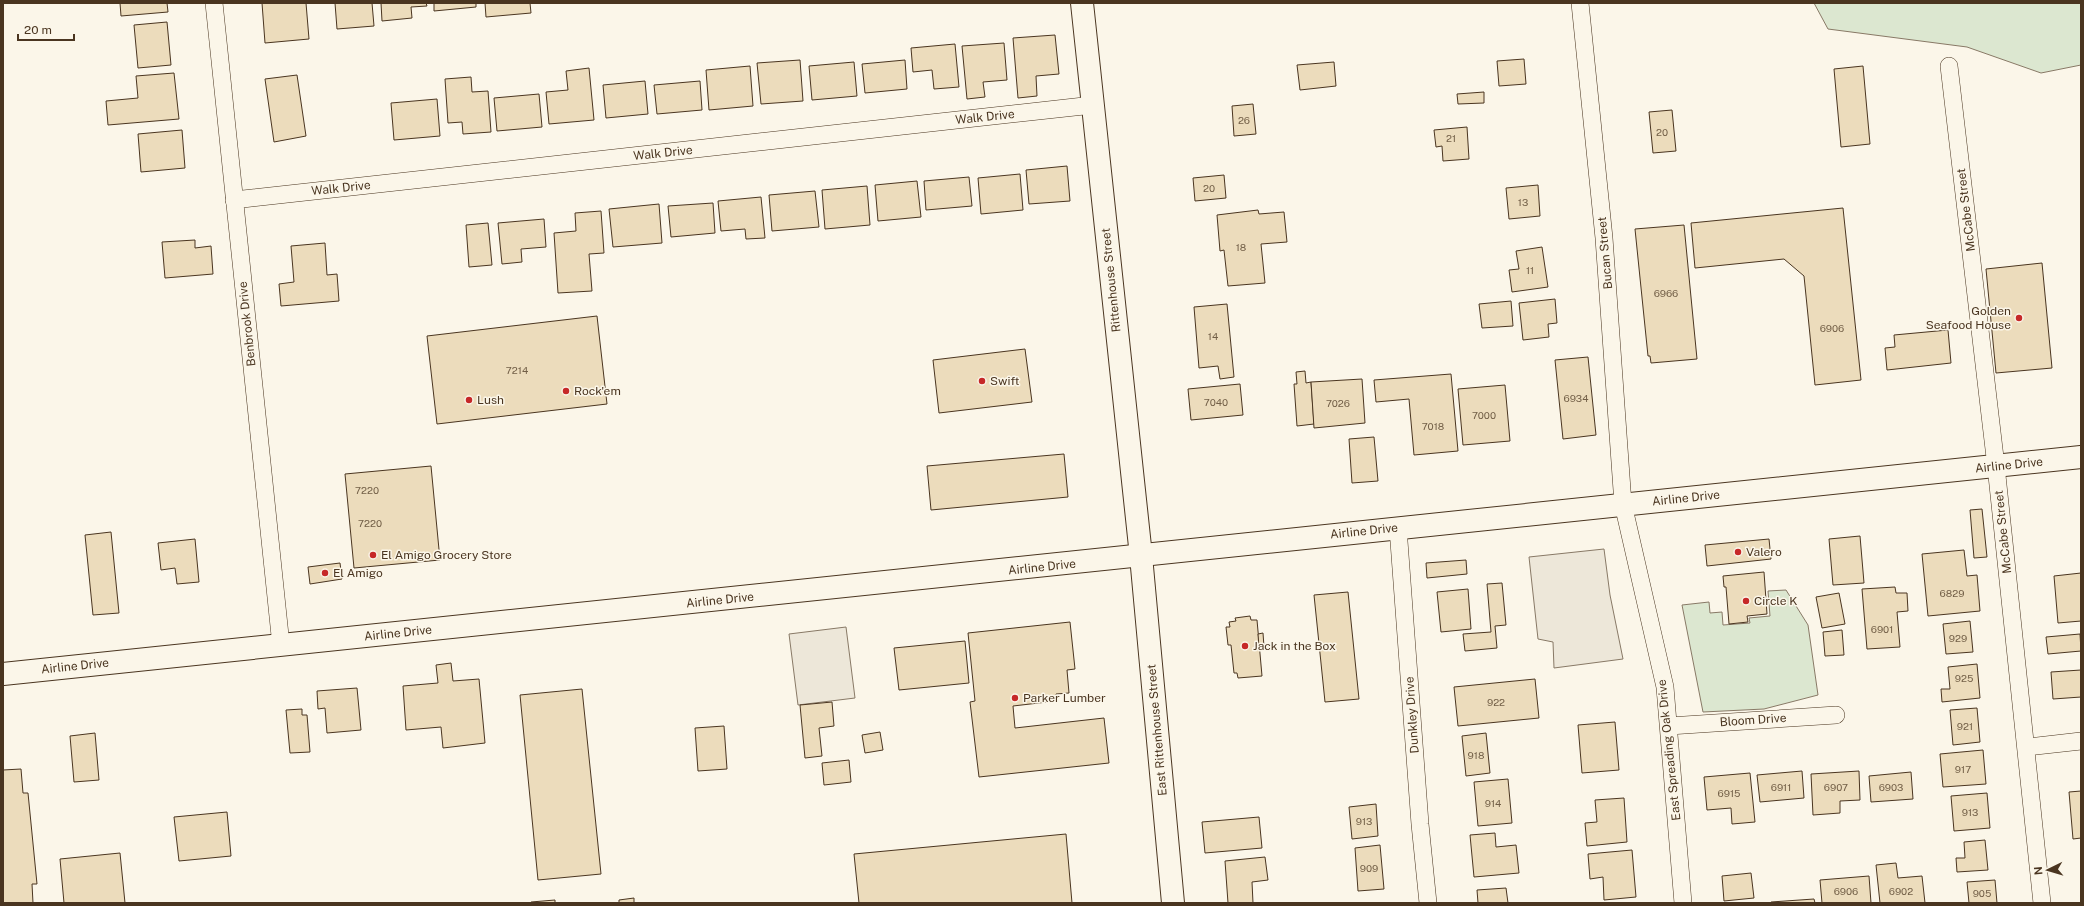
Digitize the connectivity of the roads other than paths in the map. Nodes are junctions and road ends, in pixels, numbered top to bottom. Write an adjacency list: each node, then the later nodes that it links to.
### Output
1 (214, 3): 6 (street, Benbrook Drive)
2 (1082, 3): 5 (main road, Rittenhouse Street)
3 (1580, 3): 9 (street, Bucan Street)
4 (1949, 66): 8 (street, McCabe Street)
5 (1093, 105): 6 (street, Walk Drive); 11 (main road, Rittenhouse Street)
6 (234, 200): 12 (street, Benbrook Drive)
7 (2081, 457): 8 (main road, Airline Drive)
8 (1996, 466): 9 (main road, Airline Drive); 17 (street, McCabe Street)
9 (1623, 504): 10 (main road, Airline Drive); 15 (street, East Spreading Oak Drive)
10 (1398, 528): 11 (main road, Airline Drive); 19 (street, Dunkley Drive)
11 (1141, 556): 12 (main road, Airline Drive); 18 (main road, East Rittenhouse Street)
12 (281, 645): 13 (main road, Airline Drive)
13 (3, 674)
14 (1836, 715): 15 (street, Bloom Drive)
15 (1669, 726): 20 (street, East Spreading Oak Drive)
16 (2081, 741): 17 (street)
17 (2026, 747): 21 (street, McCabe Street)
18 (1174, 903)
19 (1428, 903)
20 (1683, 903)
21 (2042, 903)

